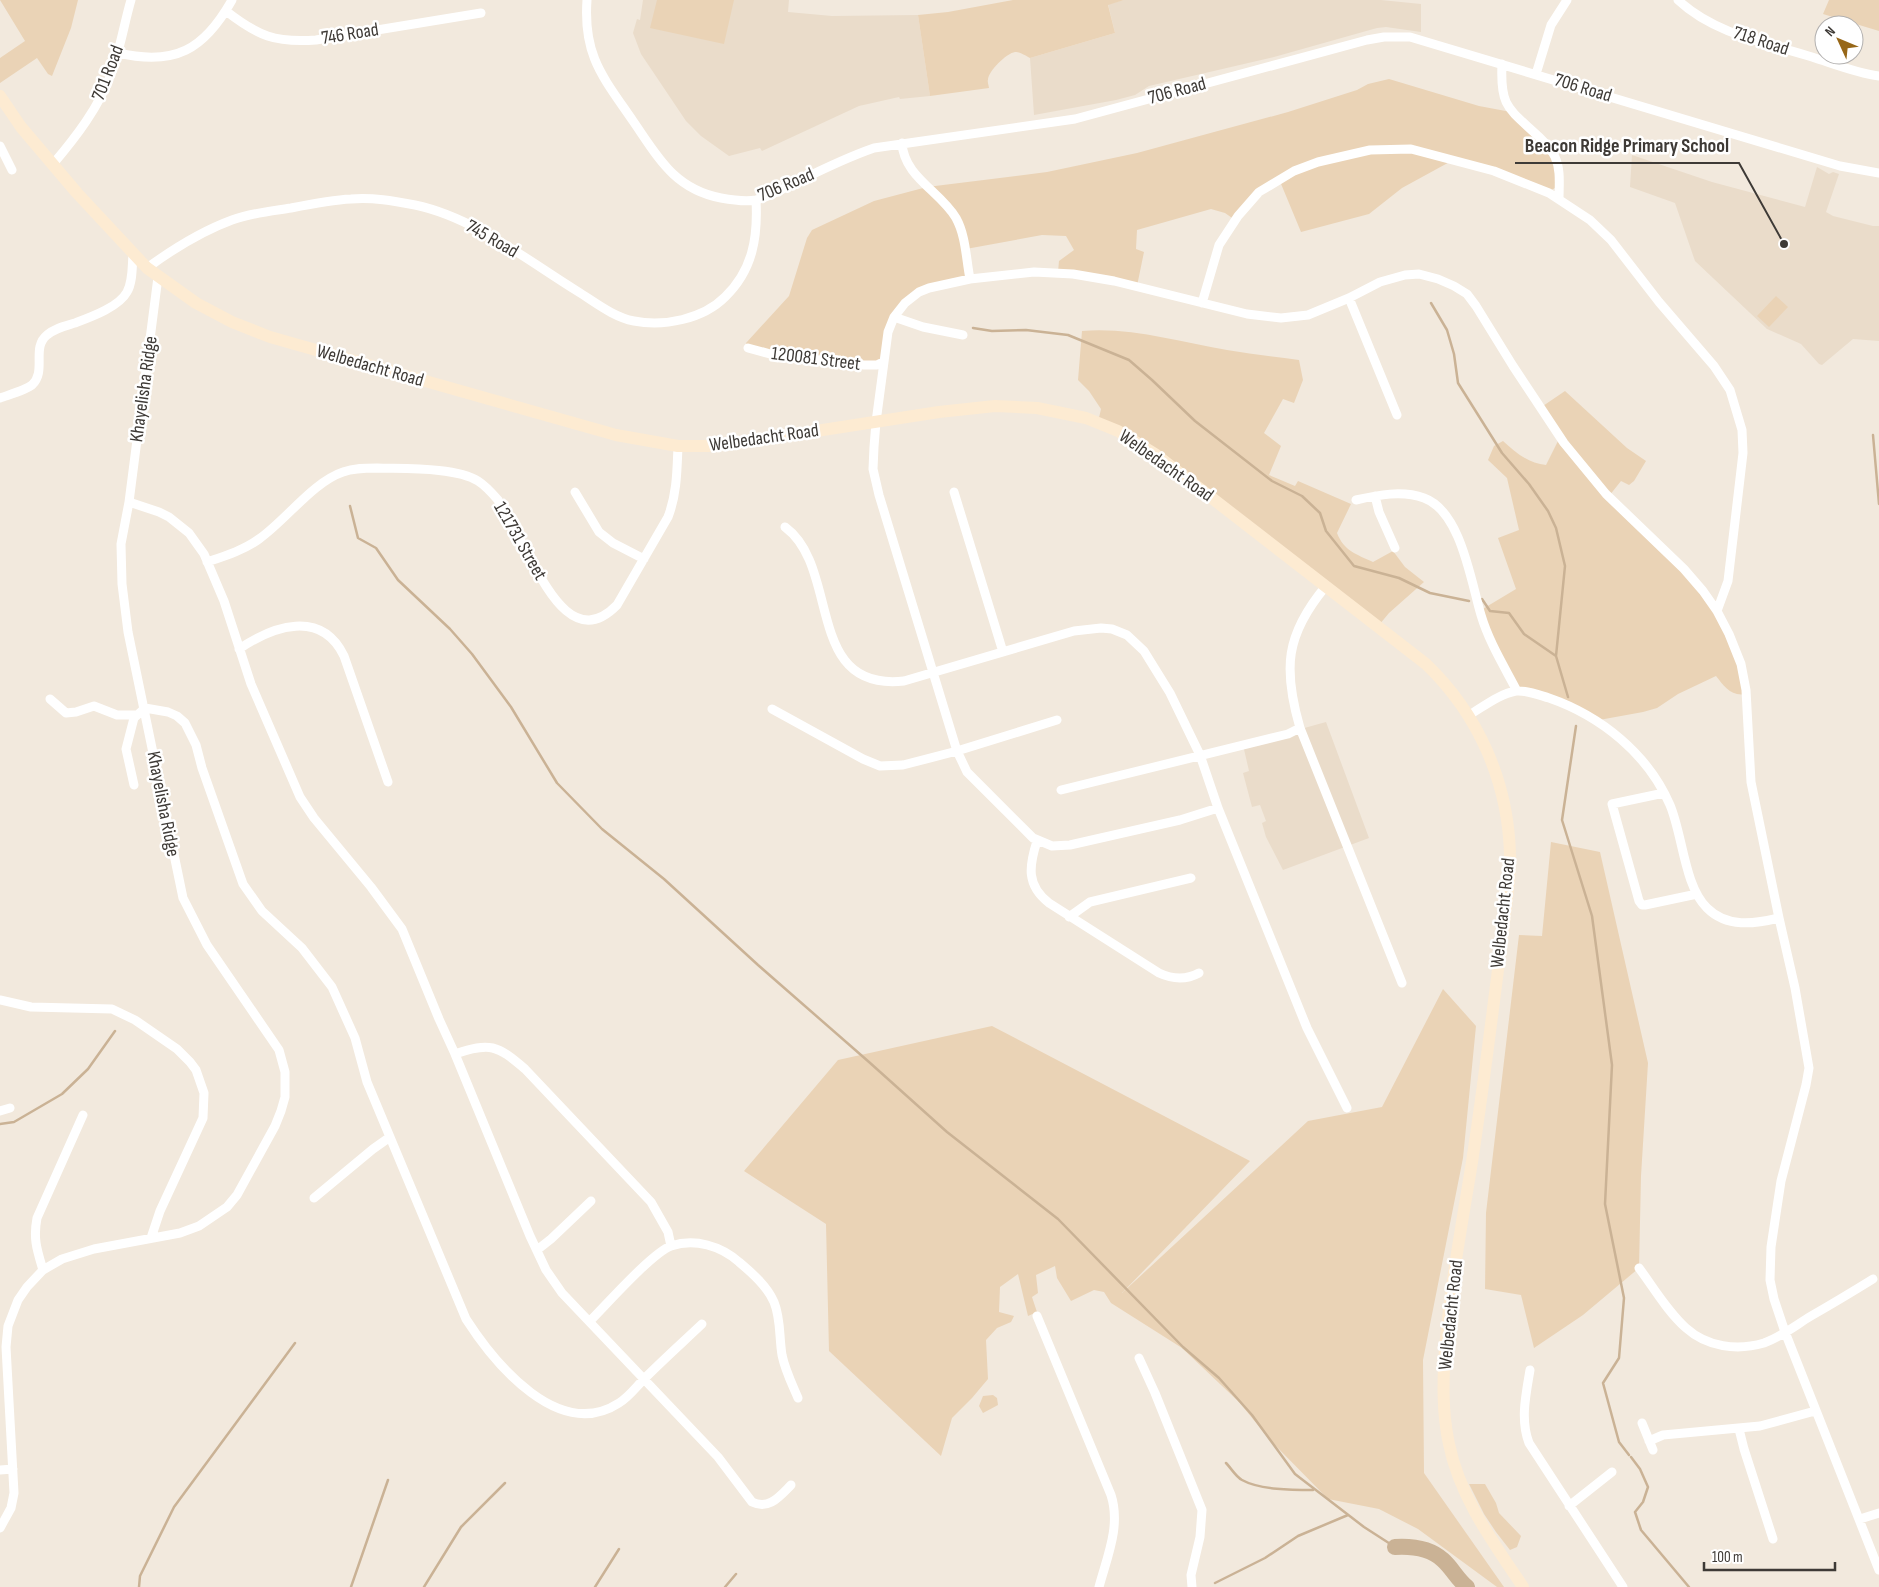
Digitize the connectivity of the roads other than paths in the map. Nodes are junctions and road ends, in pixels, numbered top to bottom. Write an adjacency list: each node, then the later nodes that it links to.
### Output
1 (131, 0): 8 (street, 701 Road)
2 (232, 0): 6 (street)
3 (587, 0): 19 (street, 706 Road)
4 (1567, 0): 10 (street)
5 (1678, 0): 11 (street, 718 Road)
6 (226, 12): 7 (street, 746 Road); 8 (street)
7 (481, 13)
8 (118, 53): 15 (street, 701 Road)
9 (1502, 64): 10 (street, 706 Road); 13 (street, 706 Road); 18 (street)
10 (1536, 74): 17 (street, 706 Road)
11 (1879, 76)
12 (0, 96): 15 (street, Welbedacht Road)
13 (902, 143): 19 (street, 706 Road); 23 (street)
14 (0, 146): 16 (street)
15 (53, 164): 20 (street, Welbedacht Road)
16 (12, 170)
17 (1879, 173)
18 (1559, 199): 25 (street); 44 (street)
19 (756, 200): 21 (street, 745 Road)
20 (134, 254): 21 (street, Welbedacht Road); 30 (street)
21 (147, 268): 22 (street, Welbedacht Road)
22 (158, 277): 33 (street, Welbedacht Road); 38 (street, Khayelisha Ridge)
23 (970, 279): 25 (street); 26 (street)
24 (1349, 298): 25 (street); 31 (street); 44 (street)
25 (1202, 303)
26 (894, 317): 27 (street); 29 (street)
27 (964, 335)
28 (748, 348): 29 (street, 120081 Street)
29 (883, 362): 32 (street)
30 (0, 398)
31 (1397, 414)
32 (876, 422): 33 (street, Welbedacht Road); 43 (street, Welbedacht Road); 47 (street)
33 (678, 446): 41 (street, 121731 Street)
34 (574, 492): 41 (street)
35 (954, 492): 46 (street)
36 (1375, 496): 37 (street); 40 (street); 48 (street)
37 (1356, 500)
38 (129, 502): 42 (street); 50 (street, Khayelisha Ridge)
39 (786, 527): 47 (street)
40 (1395, 548)
41 (644, 559): 42 (street, 121731 Street)
42 (207, 562): 45 (street)
43 (1326, 586): 53 (street, Welbedacht Road); 55 (street)
44 (1717, 611): 67 (street)
45 (239, 649): 58 (street); 71 (street)
46 (1003, 652): 47 (street); 57 (street)
47 (933, 673): 56 (street)
48 (1517, 691): 53 (street); 61 (street)
49 (50, 699): 52 (street)
50 (145, 708): 52 (street); 76 (street); 79 (street, Khayelisha Ridge)
51 (772, 709): 56 (street)
52 (136, 715): 59 (street)
53 (1469, 715): 110 (street, Welbedacht Road)
54 (1057, 720): 56 (street)
55 (1300, 728): 57 (street); 69 (street)
56 (957, 751): 63 (street)
57 (1200, 754): 60 (street); 62 (street)
58 (388, 782)
59 (134, 785)
60 (1061, 790)
61 (1664, 793): 65 (street); 65 (street)
62 (1218, 808): 63 (street); 73 (street)
63 (1037, 841): 66 (street)
64 (1192, 878): 66 (street)
65 (1697, 894): 67 (street)
66 (1069, 917): 68 (street)
67 (1779, 918): 88 (street)
68 (1199, 973)
69 (1402, 983)
70 (0, 1000): 79 (street)
71 (455, 1054): 80 (street); 81 (street)
72 (10, 1108): 74 (street)
73 (1347, 1108)
74 (0, 1111)
75 (83, 1115): 83 (street)
76 (390, 1137): 77 (street); 91 (street)
77 (314, 1198)
78 (591, 1201): 81 (street)
79 (151, 1238): 83 (street, Khayelisha Ridge)
80 (671, 1246): 86 (street); 92 (street)
81 (537, 1250): 86 (street)
82 (1639, 1268): 88 (street)
83 (43, 1270): 98 (street, Khayelisha Ridge)
84 (1873, 1279): 88 (street)
85 (1038, 1316): 108 (street)
86 (590, 1321): 91 (street)
87 (702, 1324): 91 (street)
88 (1785, 1332): 93 (street)
89 (1139, 1358): 109 (street)
90 (1530, 1370): 102 (street)
91 (644, 1380): 101 (street)
92 (798, 1398)
93 (1815, 1411): 95 (street); 104 (street)
94 (1642, 1424): 96 (street)
95 (1739, 1429): 96 (street); 106 (street)
96 (1649, 1441): 97 (street)
97 (1653, 1450)
98 (14, 1469): 99 (street); 105 (street, Khayelisha Ridge)
99 (0, 1470)
100 (1612, 1472): 102 (street)
101 (791, 1486)
102 (1569, 1506): 111 (street)
103 (1879, 1513): 104 (street)
104 (1860, 1519): 107 (street)
105 (0, 1528)
106 (1773, 1539)
107 (1879, 1570)
108 (1099, 1587)
109 (1192, 1587)
110 (1523, 1587)
111 (1622, 1587)

